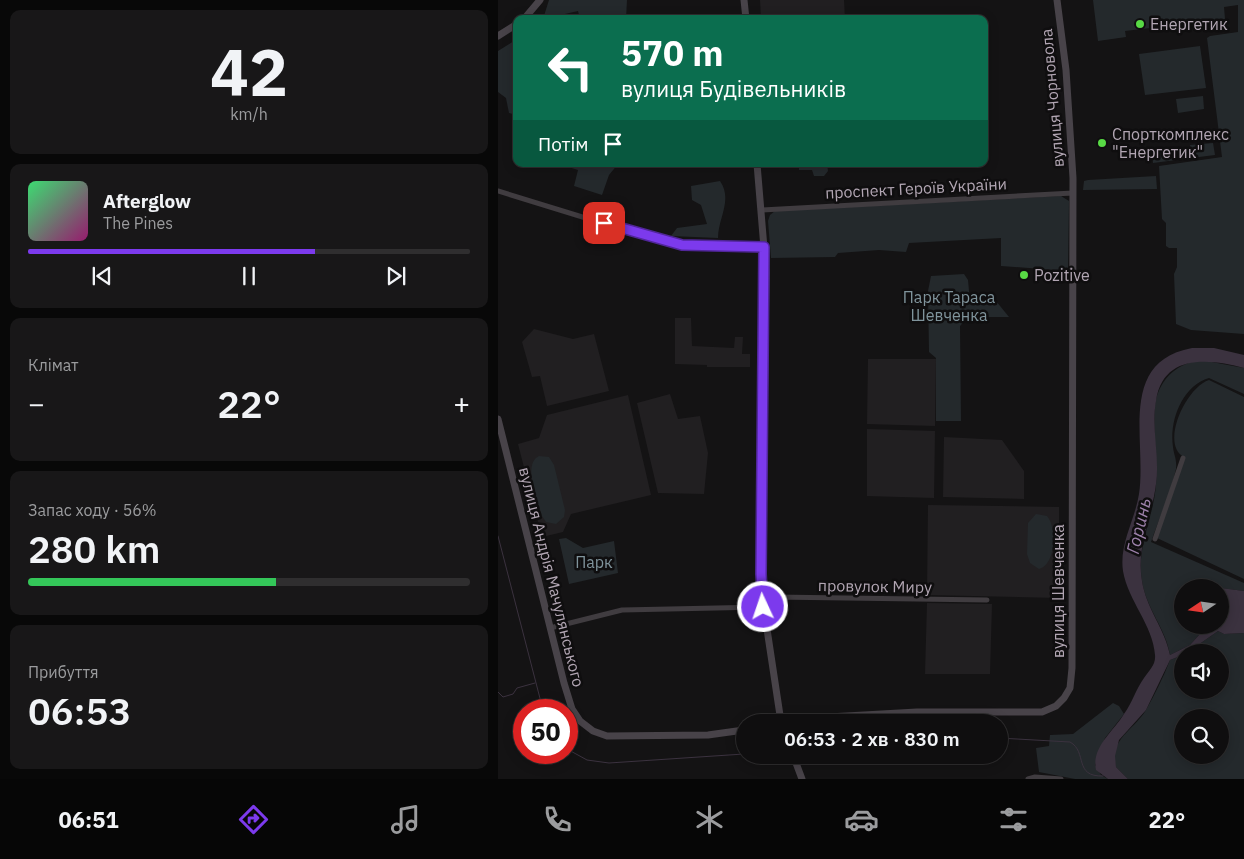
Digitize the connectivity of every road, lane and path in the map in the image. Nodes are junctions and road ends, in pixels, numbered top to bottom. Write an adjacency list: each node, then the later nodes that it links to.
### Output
1 (540, 0): 4 (street)
2 (744, 0): 5 (street)
3 (1057, 0): 10 (street, вулиця Чорновола)
4 (527, 15)
5 (746, 15)
6 (513, 27): 7 (street)
7 (498, 36)
8 (757, 167): 11 (street)
9 (498, 191): 12 (street)
10 (1073, 193): 11 (street, проспект Героїв України); 20 (street, вулиця Шевченка)
11 (761, 210): 12 (street)
12 (764, 247): 17 (street)
13 (498, 419): 18 (street, вулиця Андрія Мачулянського)
14 (1182, 458): 15 (street)
15 (1155, 539)
16 (987, 600): 17 (street, провулок Миру)
17 (762, 603): 18 (street, провулок Миру); 19 (street)
18 (550, 628): 21 (street, вулиця Андрія Мачулянського)
19 (779, 714)
20 (887, 714)
21 (736, 731)
22 (795, 764): 23 (street)
23 (802, 779)
24 (1028, 779): 25 (street)
25 (1060, 779)

